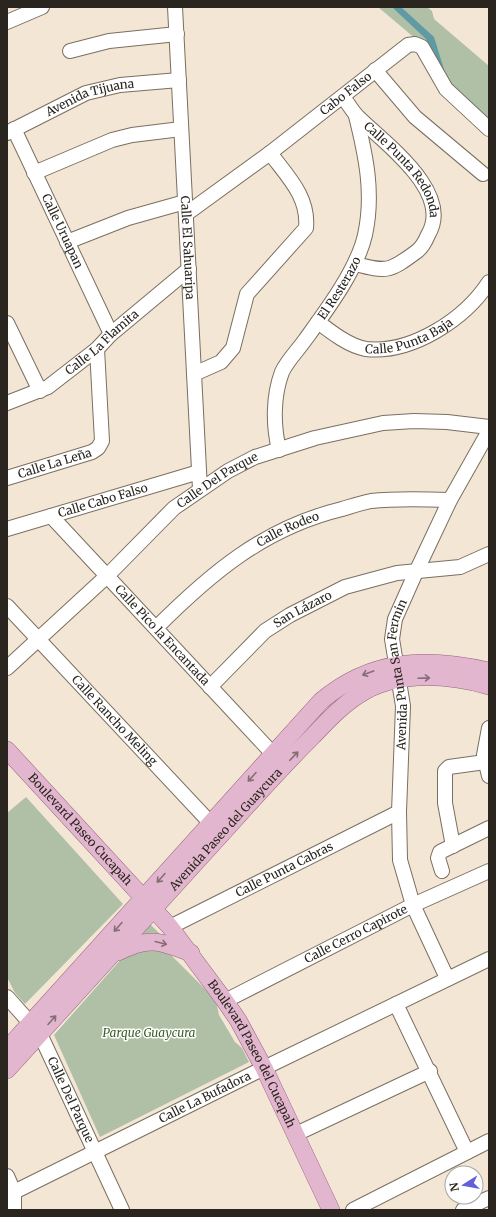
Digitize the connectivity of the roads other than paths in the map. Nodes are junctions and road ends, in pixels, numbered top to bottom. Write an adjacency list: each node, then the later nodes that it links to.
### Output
1 (42, 7): 3 (street)
2 (175, 7): 4 (street, Calle El Sahuaripa)
3 (7, 22)
4 (177, 34): 5 (street); 7 (street, Calle El Sahuaripa)
5 (70, 51)
6 (376, 70): 8 (street, Cabo Falso); 11 (street, Cabo Falso); 15 (street)
7 (179, 80): 10 (street, Calle El Sahuaripa); 12 (street, Avenida Tijuana)
8 (343, 97): 9 (street, Calle Punta Redonda); 13 (street, Cabo Falso)
9 (356, 116): 18 (street, El Resterazo); 18 (street, Calle Punta Redonda)
10 (182, 129): 14 (street); 16 (street, Calle El Sahuaripa)
11 (489, 129)
12 (10, 131): 14 (street, Calle Uruapan)
13 (270, 153): 16 (street, Cabo Falso); 25 (street)
14 (34, 173): 17 (street, Calle Uruapan)
15 (483, 174)
16 (185, 208): 17 (street); 19 (street, Calle El Sahuaripa)
17 (67, 242): 23 (street, Calle Uruapan)
18 (355, 264): 21 (street, El Resterazo)
19 (188, 269): 23 (street, Calle La Flamita); 25 (street, Calle El Sahuaripa)
20 (489, 282): 21 (street, Calle Punta Baja)
21 (318, 322): 30 (street, El Resterazo)
22 (7, 324): 26 (street)
23 (111, 334): 24 (street, Calle La Flamita)
24 (97, 349): 26 (street, Calle La Flamita); 32 (street, Calle La Leña)
25 (194, 374): 31 (street, Calle El Sahuaripa)
26 (40, 391): 27 (street, Calle La Flamita)
27 (7, 403)
28 (489, 427): 30 (street, Calle Del Parque)
29 (489, 431): 34 (street, Avenida Punta San Fermin)
30 (279, 450): 33 (street, Calle Del Parque)
31 (199, 472): 33 (street, Calle El Sahuaripa); 35 (street, Calle Cabo Falso)
32 (7, 478)
33 (200, 489): 39 (street, Calle Del Parque)
34 (450, 500): 38 (street, Avenida Punta San Fermin); 41 (street, Calle Rodeo)
35 (51, 516): 36 (street, Calle Cabo Falso); 39 (street, Calle Pico la Encantada)
36 (7, 529)
37 (489, 554): 38 (street, San Lázaro)
38 (416, 572): 43 (street, Avenida Punta San Fermin); 48 (street, San Lázaro)
39 (107, 576): 41 (street, Calle Pico la Encantada); 42 (street, Calle Del Parque)
40 (7, 606): 42 (street, Calle Rancho Meling)
41 (156, 628): 48 (street, Calle Pico la Encantada)
42 (39, 640): 44 (street, Calle Del Parque); 56 (street, Calle Rancho Meling)
43 (396, 664): 45 (main road, Avenida Paseo del Guaycura); 46 (street, Avenida Punta San Fermin); 51 (main road, Avenida Paseo del Guaycura, one-way to 51)
44 (7, 668)
45 (489, 671)
46 (399, 680): 47 (main road, Avenida Paseo del Guaycura, one-way to 47); 54 (street, Avenida Punta San Fermin); 56 (main road, Avenida Paseo del Guaycura, one-way to 46)
47 (489, 686)
48 (210, 687): 51 (street, Calle Pico la Encantada)
49 (489, 728): 52 (street)
50 (7, 750): 60 (main road, Boulevard Paseo Cucapah)
51 (273, 754): 56 (main road, Avenida Paseo del Guaycura, one-way to 56)
52 (485, 762): 53 (street); 57 (street)
53 (489, 776)
54 (399, 812): 61 (street, Avenida Punta San Fermin); 62 (street, Calle Punta Cabras)
55 (489, 828): 57 (street)
56 (216, 829): 60 (main road, Avenida Paseo del Guaycura)
57 (453, 846): 58 (street)
58 (442, 871)
59 (489, 871): 61 (street, Calle Cerro Capirote)
60 (149, 903): 62 (main road, Boulevard Paseo del Cucapah); 64 (main road, Avenida Paseo del Guaycura); 70 (main road, Avenida Paseo del Guaycura, one-way to 70)
61 (413, 906): 66 (street, Avenida Punta San Fermin); 68 (street, Calle Cerro Capirote)
62 (170, 926): 63 (main road, Boulevard Paseo del Cucapah)
63 (191, 953): 64 (main road, one-way to 63); 68 (main road, Boulevard Paseo del Cucapah)
64 (111, 956): 70 (main road, Avenida Paseo del Guaycura, one-way to 64)
65 (489, 959): 66 (street, Calle La Bufadora)
66 (447, 978): 69 (street, Calle La Bufadora)
67 (7, 997): 70 (street, Calle Del Parque)
68 (225, 1002): 72 (main road, Boulevard Paseo del Cucapah)
69 (396, 1004): 72 (street, Calle La Bufadora); 74 (street)
70 (35, 1029): 71 (main road, Avenida Paseo del Guaycura); 73 (main road, Avenida Paseo del Guaycura); 77 (street, Calle Del Parque)
71 (7, 1049)
72 (264, 1068): 75 (main road, Boulevard Paseo del Cucapah); 77 (street, Calle La Bufadora)
73 (7, 1070)
74 (430, 1071): 75 (street); 78 (street)
75 (296, 1134): 84 (main road, Boulevard Paseo del Cucapah)
76 (489, 1141): 78 (street)
77 (95, 1151): 80 (street, Calle La Bufadora); 83 (street, Calle Del Parque)
78 (467, 1152): 85 (street)
79 (7, 1176): 80 (street)
80 (11, 1192): 82 (street)
81 (489, 1198): 86 (street)
82 (14, 1210)
83 (122, 1210)
84 (331, 1210)
85 (353, 1210)
86 (463, 1210)

